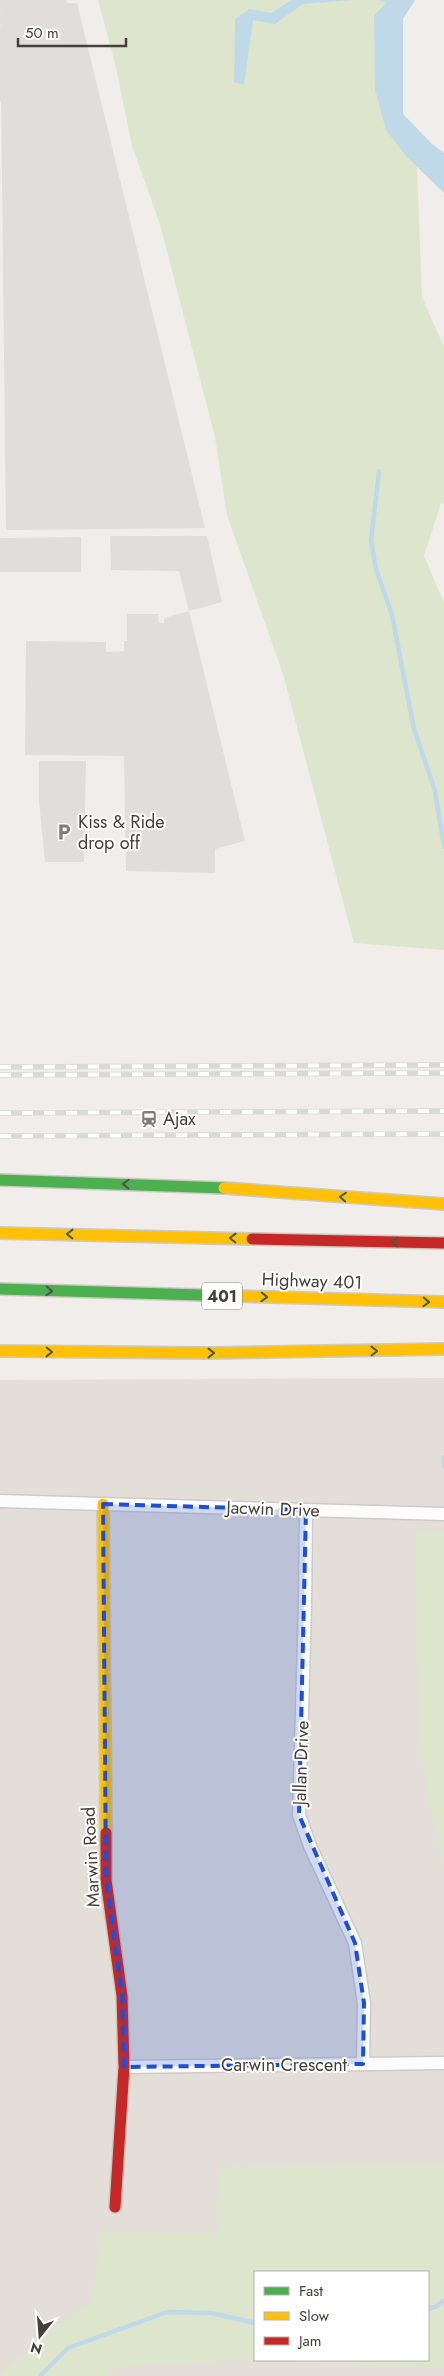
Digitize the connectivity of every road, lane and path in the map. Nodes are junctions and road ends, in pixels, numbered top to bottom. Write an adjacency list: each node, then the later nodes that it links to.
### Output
1 (0, 1180): 2 (main road, one-way to 1)
2 (444, 1204)
3 (0, 1233): 4 (main road, one-way to 3)
4 (444, 1243)
5 (0, 1289): 6 (main road, Highway 401 / 401, one-way to 6)
6 (444, 1302)
7 (444, 1350): 8 (main road, one-way to 7)
8 (0, 1351)
9 (0, 1501): 10 (street, Jacwin Drive)
10 (103, 1504): 11 (street, Jacwin Drive); 15 (main road, Marwin Road)
11 (306, 1510): 12 (street, Jacwin Drive); 14 (street, Jallan Drive)
12 (444, 1514)
13 (444, 2062): 14 (street, Carwin Crescent)
14 (364, 2064): 15 (street, Carwin Crescent)
15 (124, 2067): 16 (main road, Marwin Road)
16 (116, 2207)

